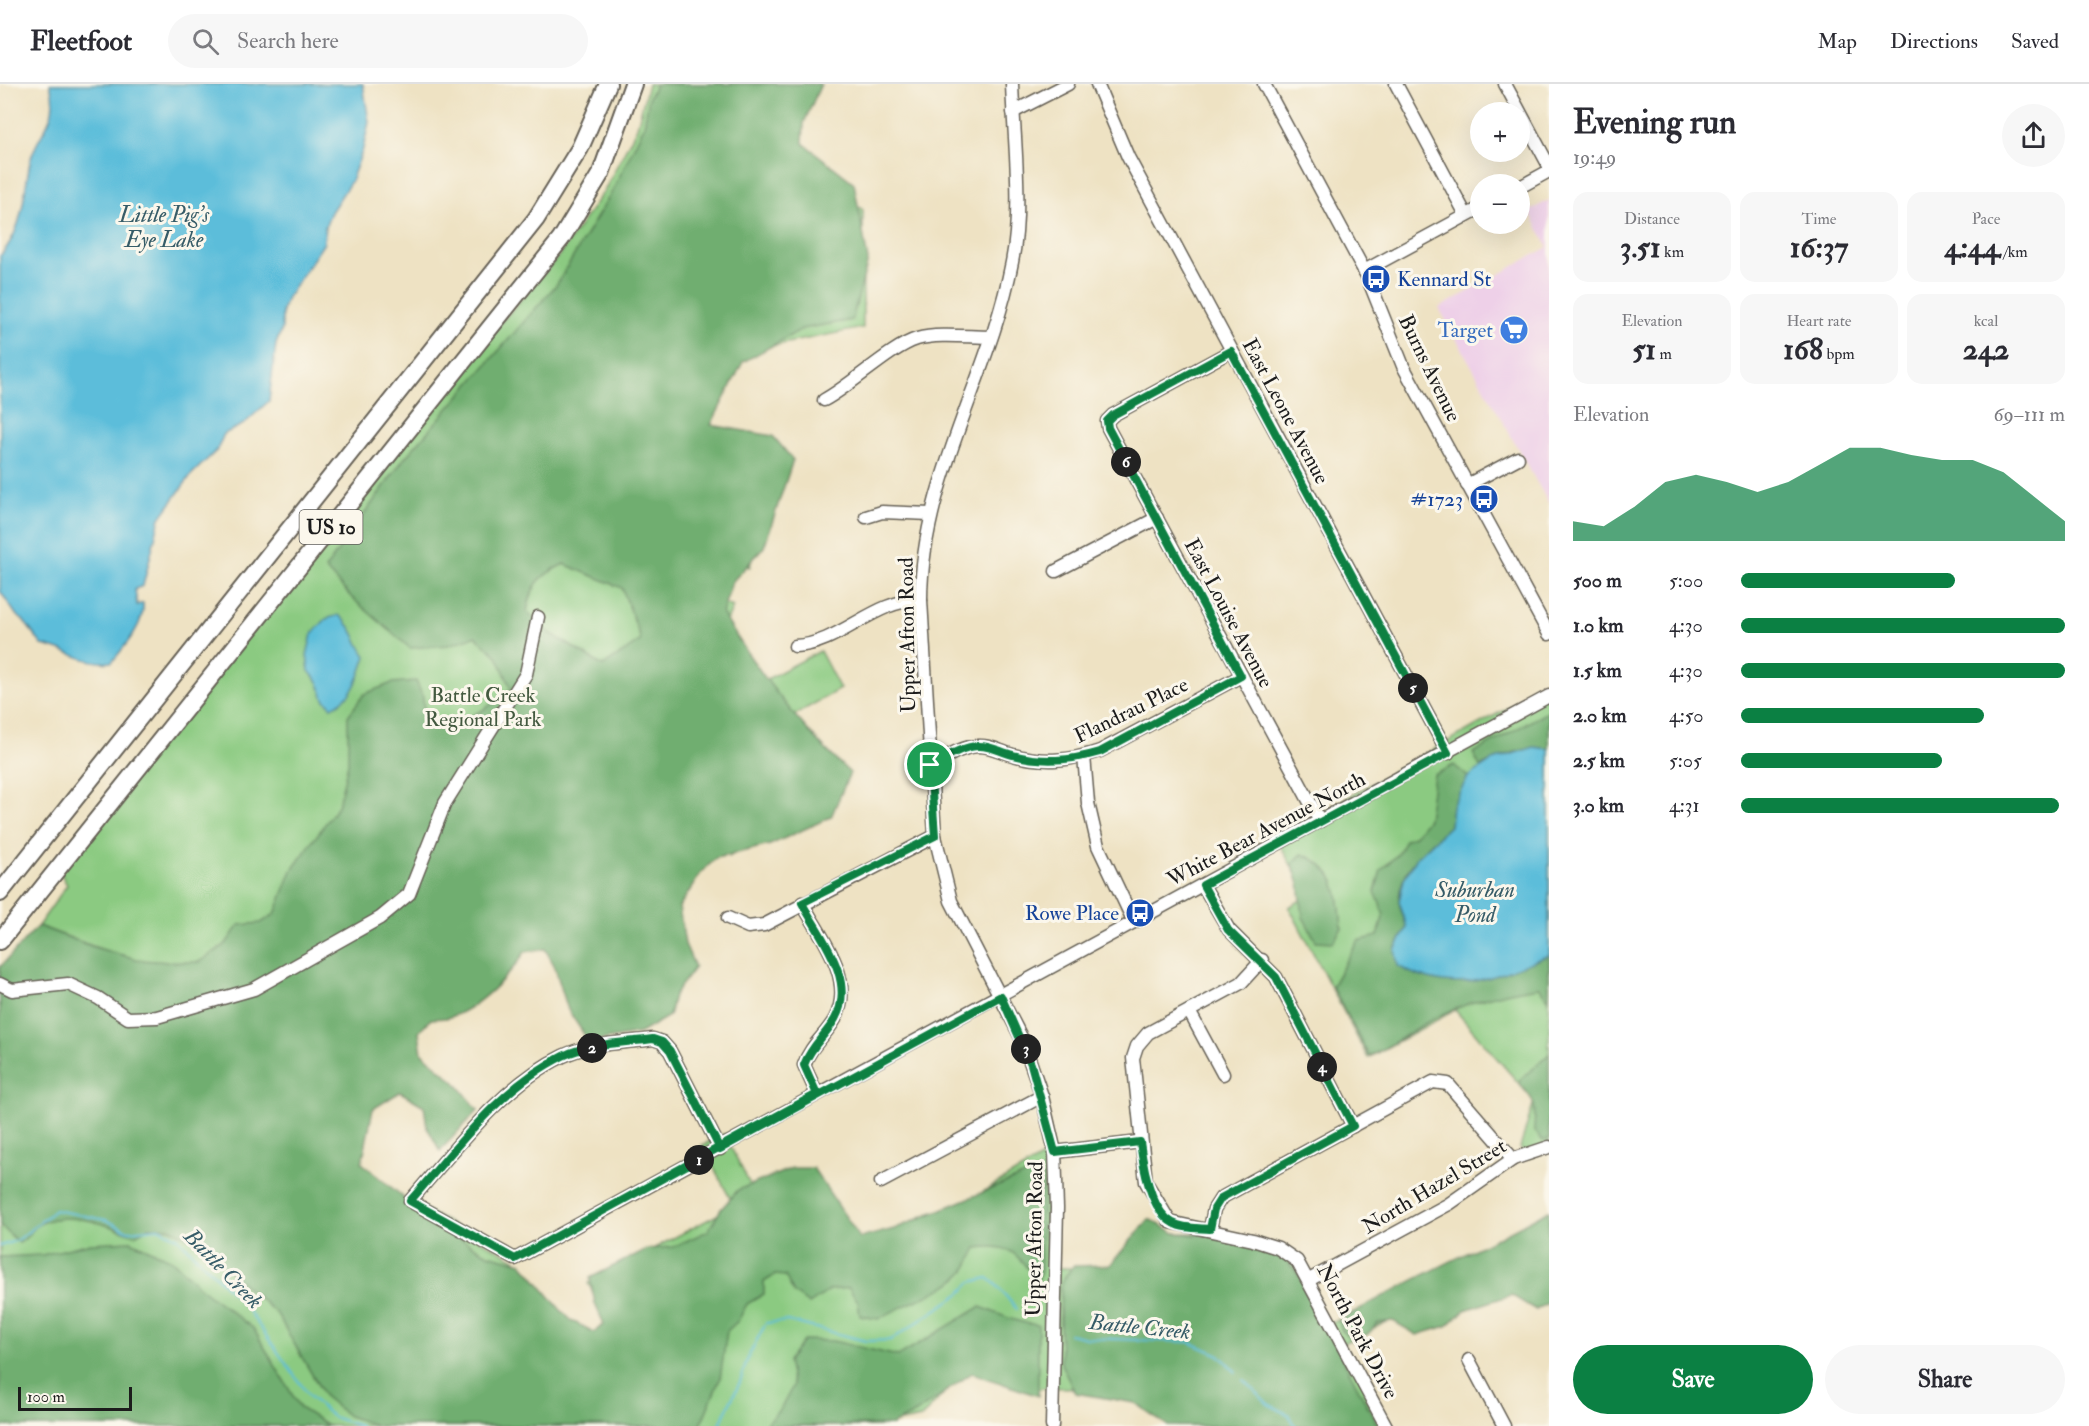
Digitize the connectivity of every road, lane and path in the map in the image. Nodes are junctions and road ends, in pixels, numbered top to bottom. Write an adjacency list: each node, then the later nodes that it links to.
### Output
1 (608, 84): 37 (highway, US 10)
2 (633, 84): 41 (highway, US 10)
3 (1012, 84): 9 (street, Upper Afton Road)
4 (1068, 84): 9 (street)
5 (1097, 84): 17 (street, East Leone Avenue)
6 (1264, 84): 15 (street, Burns Avenue)
7 (1396, 84): 14 (street)
8 (1505, 84): 10 (street)
9 (1013, 112): 16 (street, Upper Afton Road)
10 (1549, 166)
11 (1549, 171): 12 (street)
12 (1530, 181)
13 (1470, 213): 14 (street)
14 (1466, 215): 15 (street)
15 (1364, 271): 20 (street, Burns Avenue)
16 (991, 337): 18 (street); 21 (street, Upper Afton Road)
17 (1231, 351): 23 (street, East Louise Avenue); 31 (street, East Leone Avenue)
18 (824, 400)
19 (1518, 458): 20 (street)
20 (1467, 485): 27 (street, Burns Avenue)
21 (930, 514): 22 (street); 25 (street, Upper Afton Road)
22 (866, 517)
23 (1157, 518): 24 (street); 29 (street, East Louise Avenue)
24 (1056, 571)
25 (921, 600): 28 (street); 33 (street, Upper Afton Road)
26 (538, 617): 43 (street)
27 (1549, 634)
28 (795, 646)
29 (1241, 676): 32 (street, Flandrau Place); 34 (street, East Louise Avenue)
30 (1549, 696): 31 (street, White Bear Avenue North)
31 (1448, 753): 34 (street, White Bear Avenue North)
32 (1084, 756): 33 (street, Flandrau Place); 40 (street)
33 (930, 765): 35 (street, Upper Afton Road)
34 (1320, 821): 36 (street, White Bear Avenue North)
35 (935, 836): 38 (street); 44 (street, Upper Afton Road)
36 (1203, 885): 40 (street, White Bear Avenue North); 42 (street)
37 (0, 893)
38 (802, 903): 39 (street); 47 (street)
39 (728, 918)
40 (1134, 922): 44 (street, White Bear Avenue North)
41 (0, 941)
42 (1262, 960): 45 (street, North Park Drive); 49 (street)
43 (0, 984)
44 (1001, 996): 47 (street, White Bear Avenue North); 48 (street, Upper Afton Road)
45 (1189, 1011): 46 (street); 50 (street, North Park Drive)
46 (1223, 1074)
47 (817, 1094): 52 (street, White Bear Avenue North)
48 (1042, 1096): 53 (street, Upper Afton Road); 55 (street)
49 (1353, 1126): 54 (street); 56 (street)
50 (1140, 1142): 53 (street); 56 (street, North Park Drive)
51 (1549, 1147): 54 (street, North Hazel Street)
52 (720, 1149): 52 (street, White Bear Avenue North)
53 (1055, 1152): 59 (street, Upper Afton Road)
54 (1513, 1159): 57 (street, North Hazel Street)
55 (881, 1182)
56 (1210, 1229): 57 (street, North Park Drive)
57 (1309, 1280): 60 (street, North Park Drive)
58 (1469, 1360): 61 (street)
59 (1052, 1426)
60 (1386, 1426)
61 (1504, 1426)

